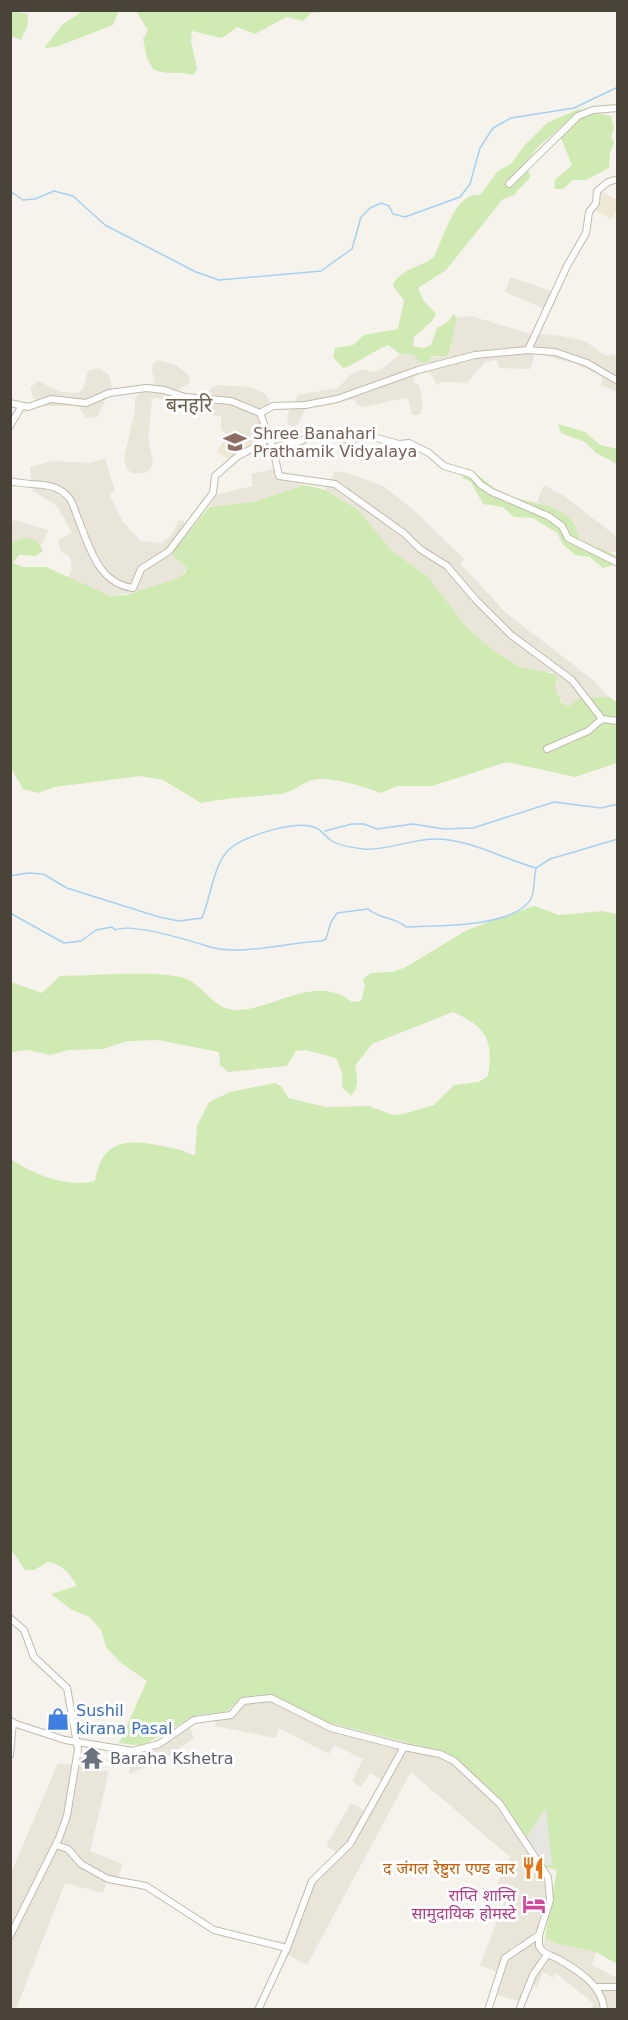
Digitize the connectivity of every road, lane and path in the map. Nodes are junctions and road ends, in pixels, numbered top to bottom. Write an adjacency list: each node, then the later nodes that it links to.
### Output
1 (618, 108): 3 (street)
2 (618, 179): 4 (street)
3 (509, 184)
4 (528, 350): 5 (street); 8 (street)
5 (618, 381)
6 (10, 403): 7 (street)
7 (21, 407): 8 (street); 9 (street)
8 (260, 413): 10 (street)
9 (10, 426)
10 (268, 437): 11 (street); 12 (street)
11 (273, 448): 13 (street); 14 (street)
12 (10, 481)
13 (618, 563)
14 (602, 719): 15 (street); 16 (street)
15 (618, 721)
16 (547, 749)
17 (10, 1618): 19 (street)
18 (12, 1722): 19 (street); 21 (street)
19 (76, 1742): 20 (street); 22 (street)
20 (404, 1747): 23 (street); 25 (street)
21 (10, 1755)
22 (56, 1845): 24 (street); 25 (street)
23 (538, 1935): 26 (street); 30 (street)
24 (10, 1936)
25 (287, 1948): 29 (street)
26 (547, 1955): 27 (street); 31 (street)
27 (597, 1987): 28 (street); 32 (street)
28 (618, 1987)
29 (258, 2010)
30 (488, 2010)
31 (519, 2010)
32 (604, 2010)

